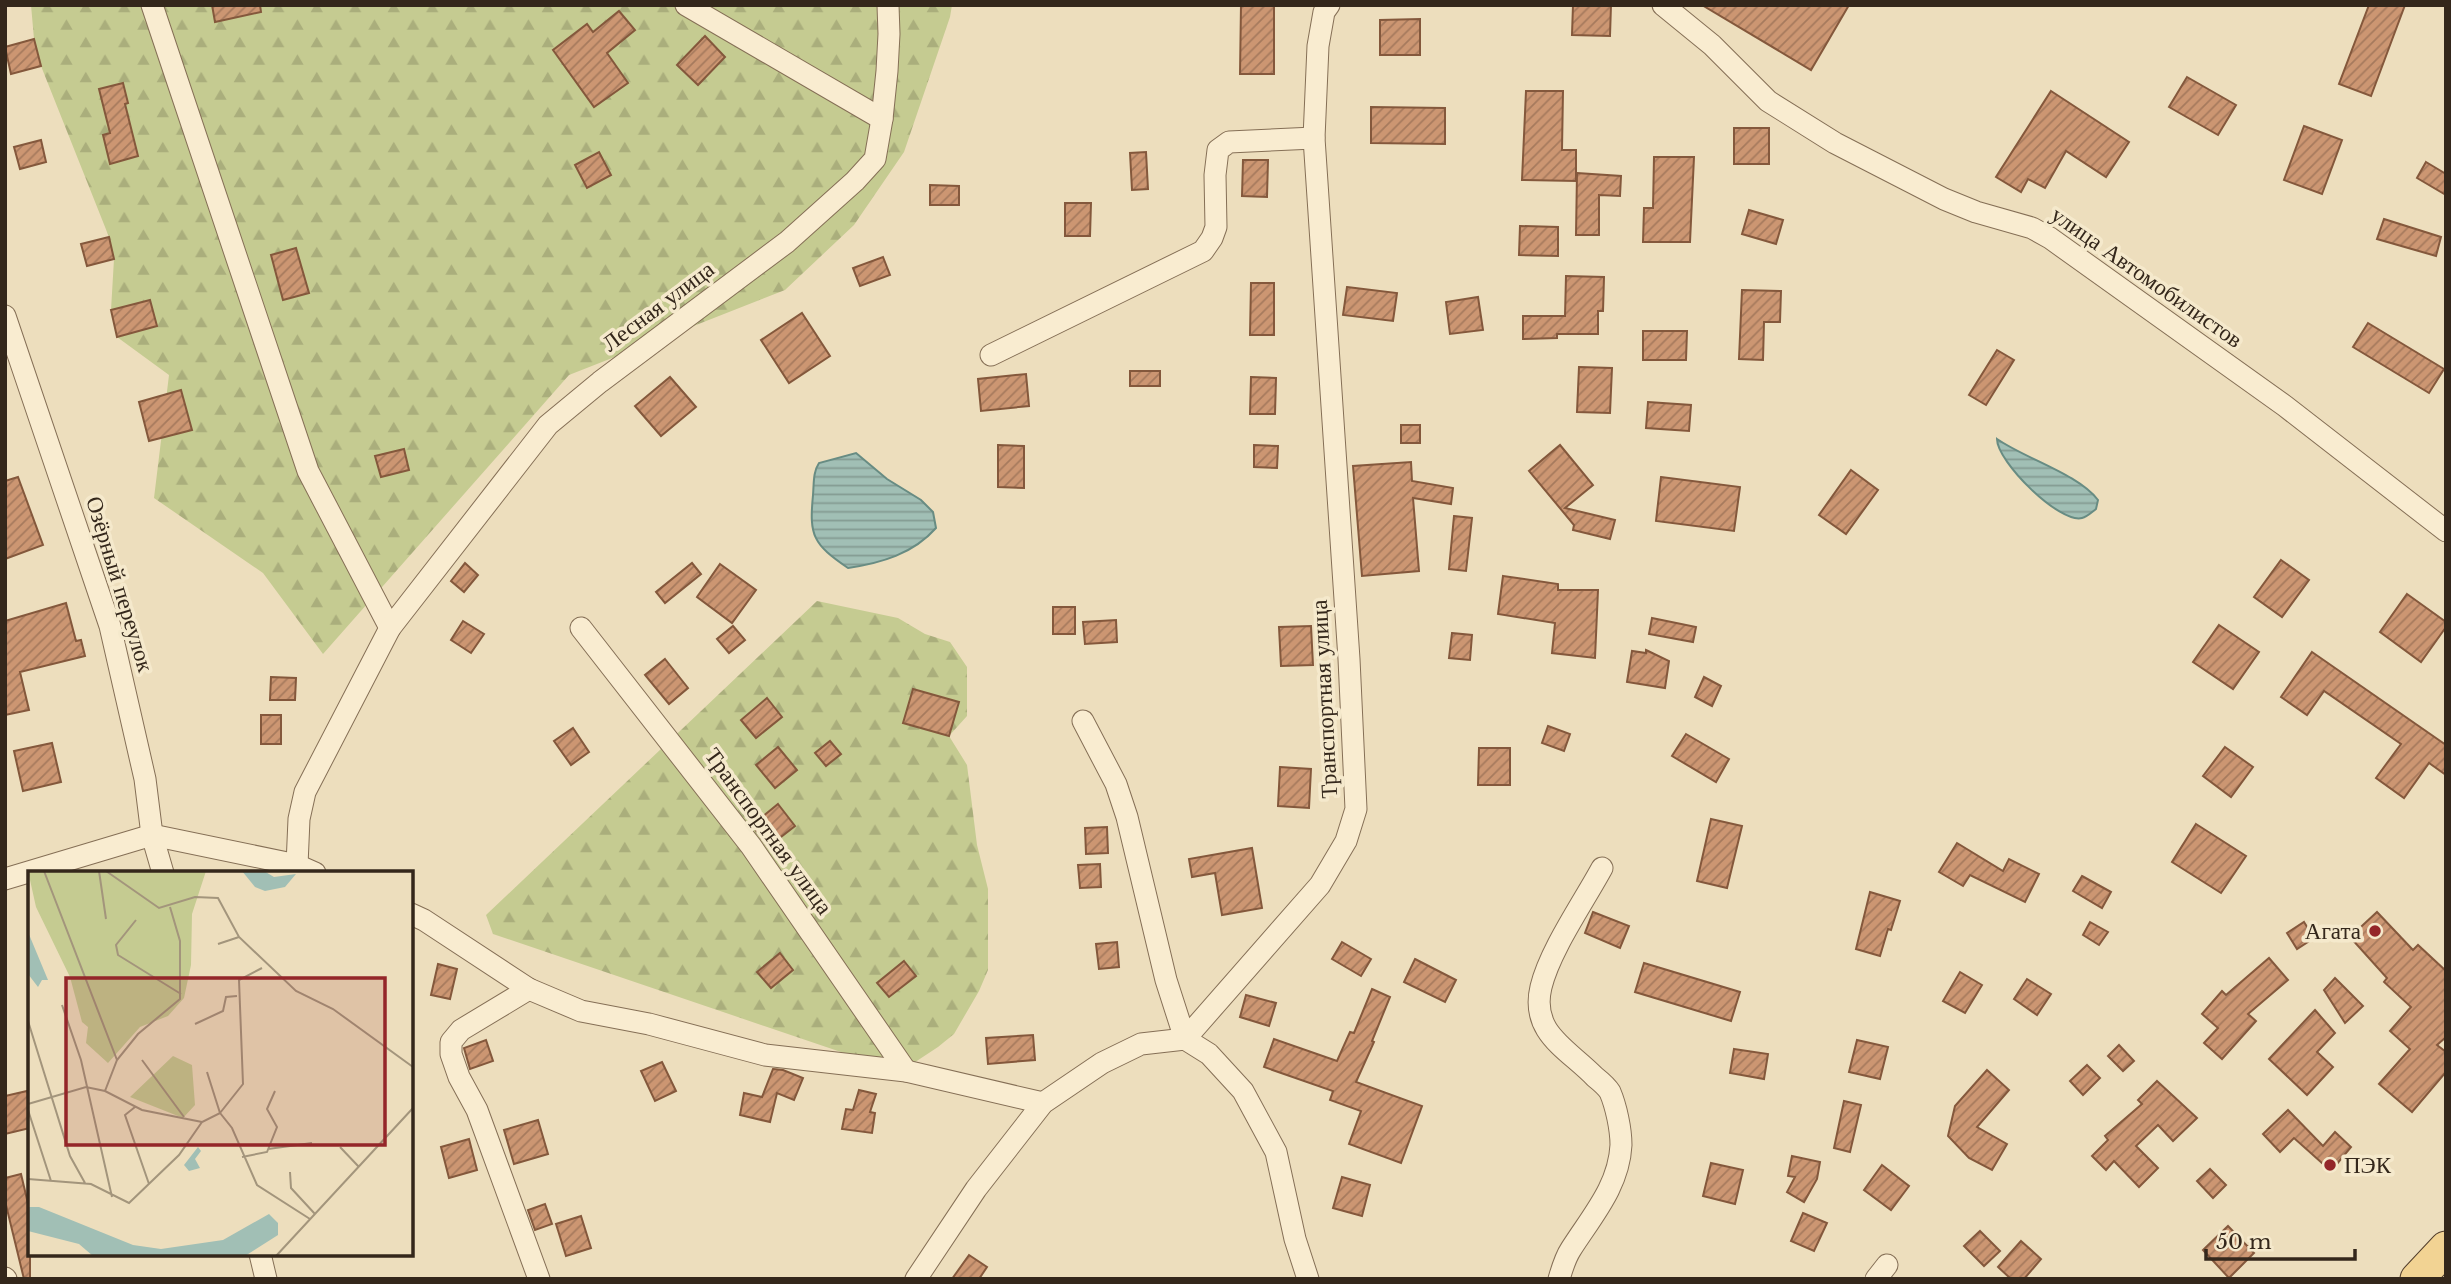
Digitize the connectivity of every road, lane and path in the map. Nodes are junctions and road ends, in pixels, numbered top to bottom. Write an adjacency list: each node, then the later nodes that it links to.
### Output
1 (152, 5): 11 (street)
2 (687, 5): 6 (street)
3 (888, 5): 6 (street, Лесная улица)
4 (1329, 5): 7 (street, Транспортная улица)
5 (1663, 5): 10 (street, улица Автомобилистов)
6 (882, 119): 11 (street, Лесная улица)
7 (1314, 138): 9 (street); 23 (street, Транспортная улица)
8 (5, 316): 14 (street, Озёрный переулок)
9 (991, 355)
10 (2446, 531)
11 (390, 628): 16 (street, Лесная улица)
12 (581, 628): 24 (street, Транспортная улица)
13 (1083, 721): 23 (street)
14 (152, 835): 16 (street); 17 (street); 18 (street, Озёрный переулок)
15 (1602, 868): 32 (street)
16 (306, 869)
17 (32, 871)
18 (162, 871)
19 (28, 872): 20 (street)
20 (5, 879)
21 (413, 915): 22 (street)
22 (529, 989): 24 (street); 29 (street)
23 (1185, 1039): 25 (street); 31 (street)
24 (906, 1071): 25 (street)
25 (1043, 1103): 30 (street)
26 (2446, 1248): 33 (main road)
27 (260, 1256): 28 (street)
28 (266, 1279)
29 (540, 1279)
30 (916, 1279)
31 (1308, 1279)
32 (1559, 1279)
33 (2417, 1279)

